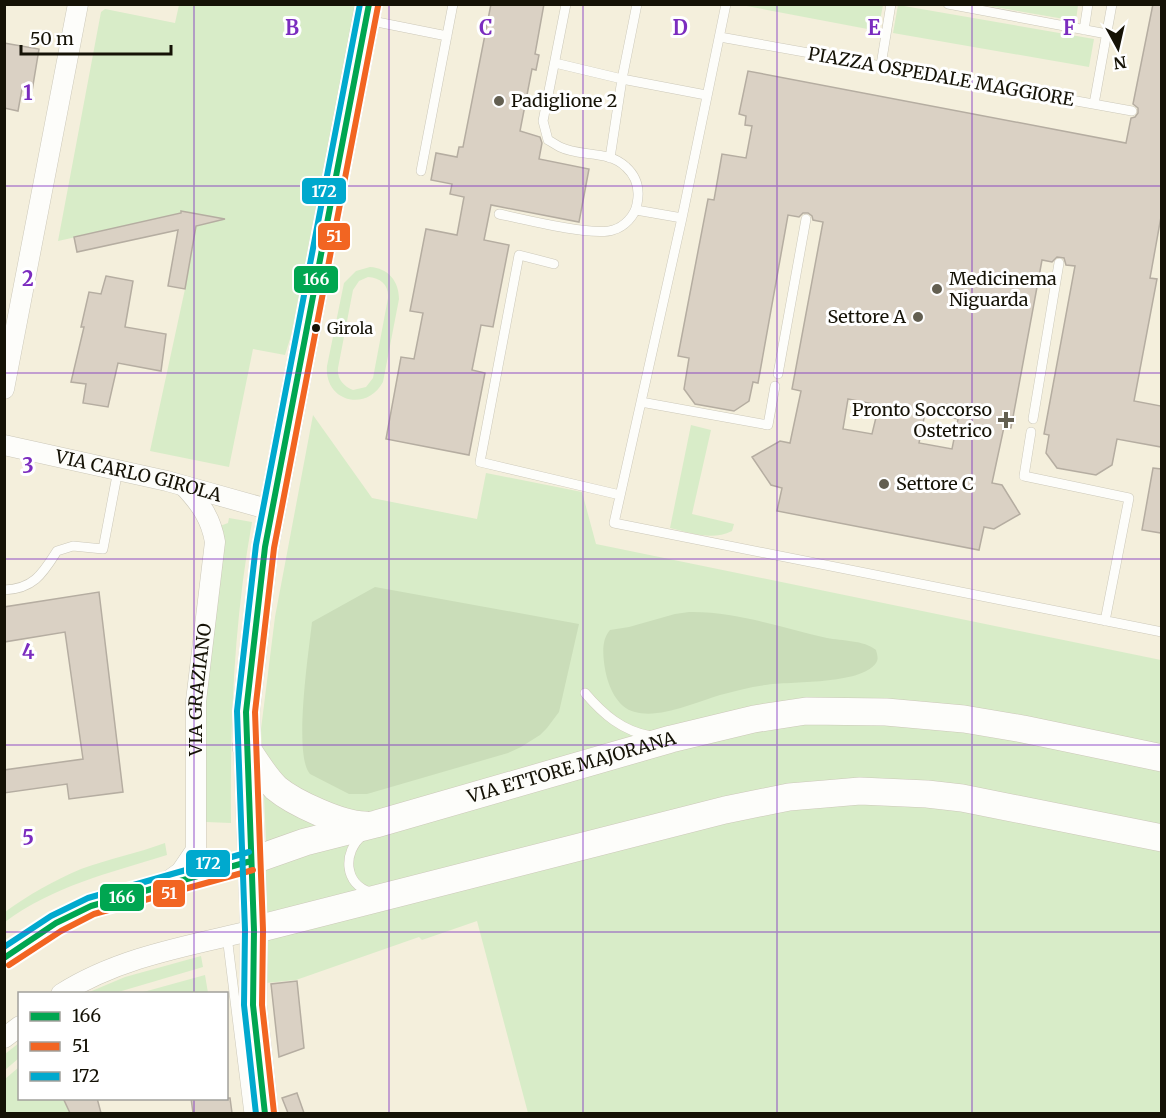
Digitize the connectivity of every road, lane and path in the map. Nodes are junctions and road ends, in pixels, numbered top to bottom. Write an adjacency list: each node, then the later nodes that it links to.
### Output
1 (78, 4): 31 (street)
2 (453, 4): 13 (lane)
3 (566, 4): 15 (lane)
4 (637, 4): 17 (lane)
5 (726, 4): 14 (lane)
6 (891, 4): 16 (lane)
7 (948, 4): 11 (lane)
8 (1088, 4): 11 (lane)
9 (1112, 4): 12 (lane)
10 (367, 12): 13 (lane); 39 (street)
11 (1084, 30): 12 (lane)
12 (1107, 34): 19 (lane)
13 (447, 36): 22 (lane)
14 (720, 37): 16 (lane, PIAZZA OSPEDALE MAGGIORE); 18 (lane)
15 (555, 63): 17 (lane); 21 (lane)
16 (881, 65): 19 (lane, PIAZZA OSPEDALE MAGGIORE)
17 (622, 79): 18 (lane); 21 (lane)
18 (706, 95): 25 (lane)
19 (1094, 104): 20 (lane, PIAZZA OSPEDALE MAGGIORE)
20 (1132, 111)
21 (610, 158): 23 (lane)
22 (421, 171)
23 (636, 210): 24 (lane); 25 (lane)
24 (499, 214)
25 (682, 218): 32 (lane)
26 (806, 219): 29 (lane)
27 (1059, 263): 33 (lane)
28 (554, 264): 38 (lane)
29 (778, 374)
30 (775, 386): 32 (lane)
31 (4, 389)
32 (641, 402): 38 (lane)
33 (1033, 419)
34 (1031, 432): 41 (lane)
35 (4, 445): 36 (street, VIA CARLO GIROLA)
36 (118, 470): 37 (street, VIA CARLO GIROLA); 40 (lane)
37 (184, 486): 39 (street, VIA CARLO GIROLA); 50 (street, VIA GRAZIANO)
38 (620, 495): 41 (lane)
39 (271, 510): 45 (street)
40 (4, 590)
41 (1105, 621): 42 (lane)
42 (1161, 632)
43 (585, 693): 44 (lane)
44 (671, 739): 46 (street, VIA ETTORE MAJORANA); 47 (street, VIA ETTORE MAJORANA)
45 (246, 747): 47 (street); 49 (street)
46 (1161, 758)
47 (376, 824): 49 (street, VIA ETTORE MAJORANA); 51 (lane)
48 (1161, 838): 51 (street)
49 (251, 861): 50 (street, VIA ETTORE MAJORANA); 52 (street)
50 (160, 887): 54 (street, VIA ETTORE MAJORANA)
51 (392, 895): 52 (street)
52 (254, 930): 53 (street); 59 (street)
53 (227, 936): 55 (street); 58 (lane)
54 (4, 958)
55 (63, 992)
56 (18, 1028): 57 (street)
57 (4, 1038)
58 (249, 1113)
59 (265, 1113)

